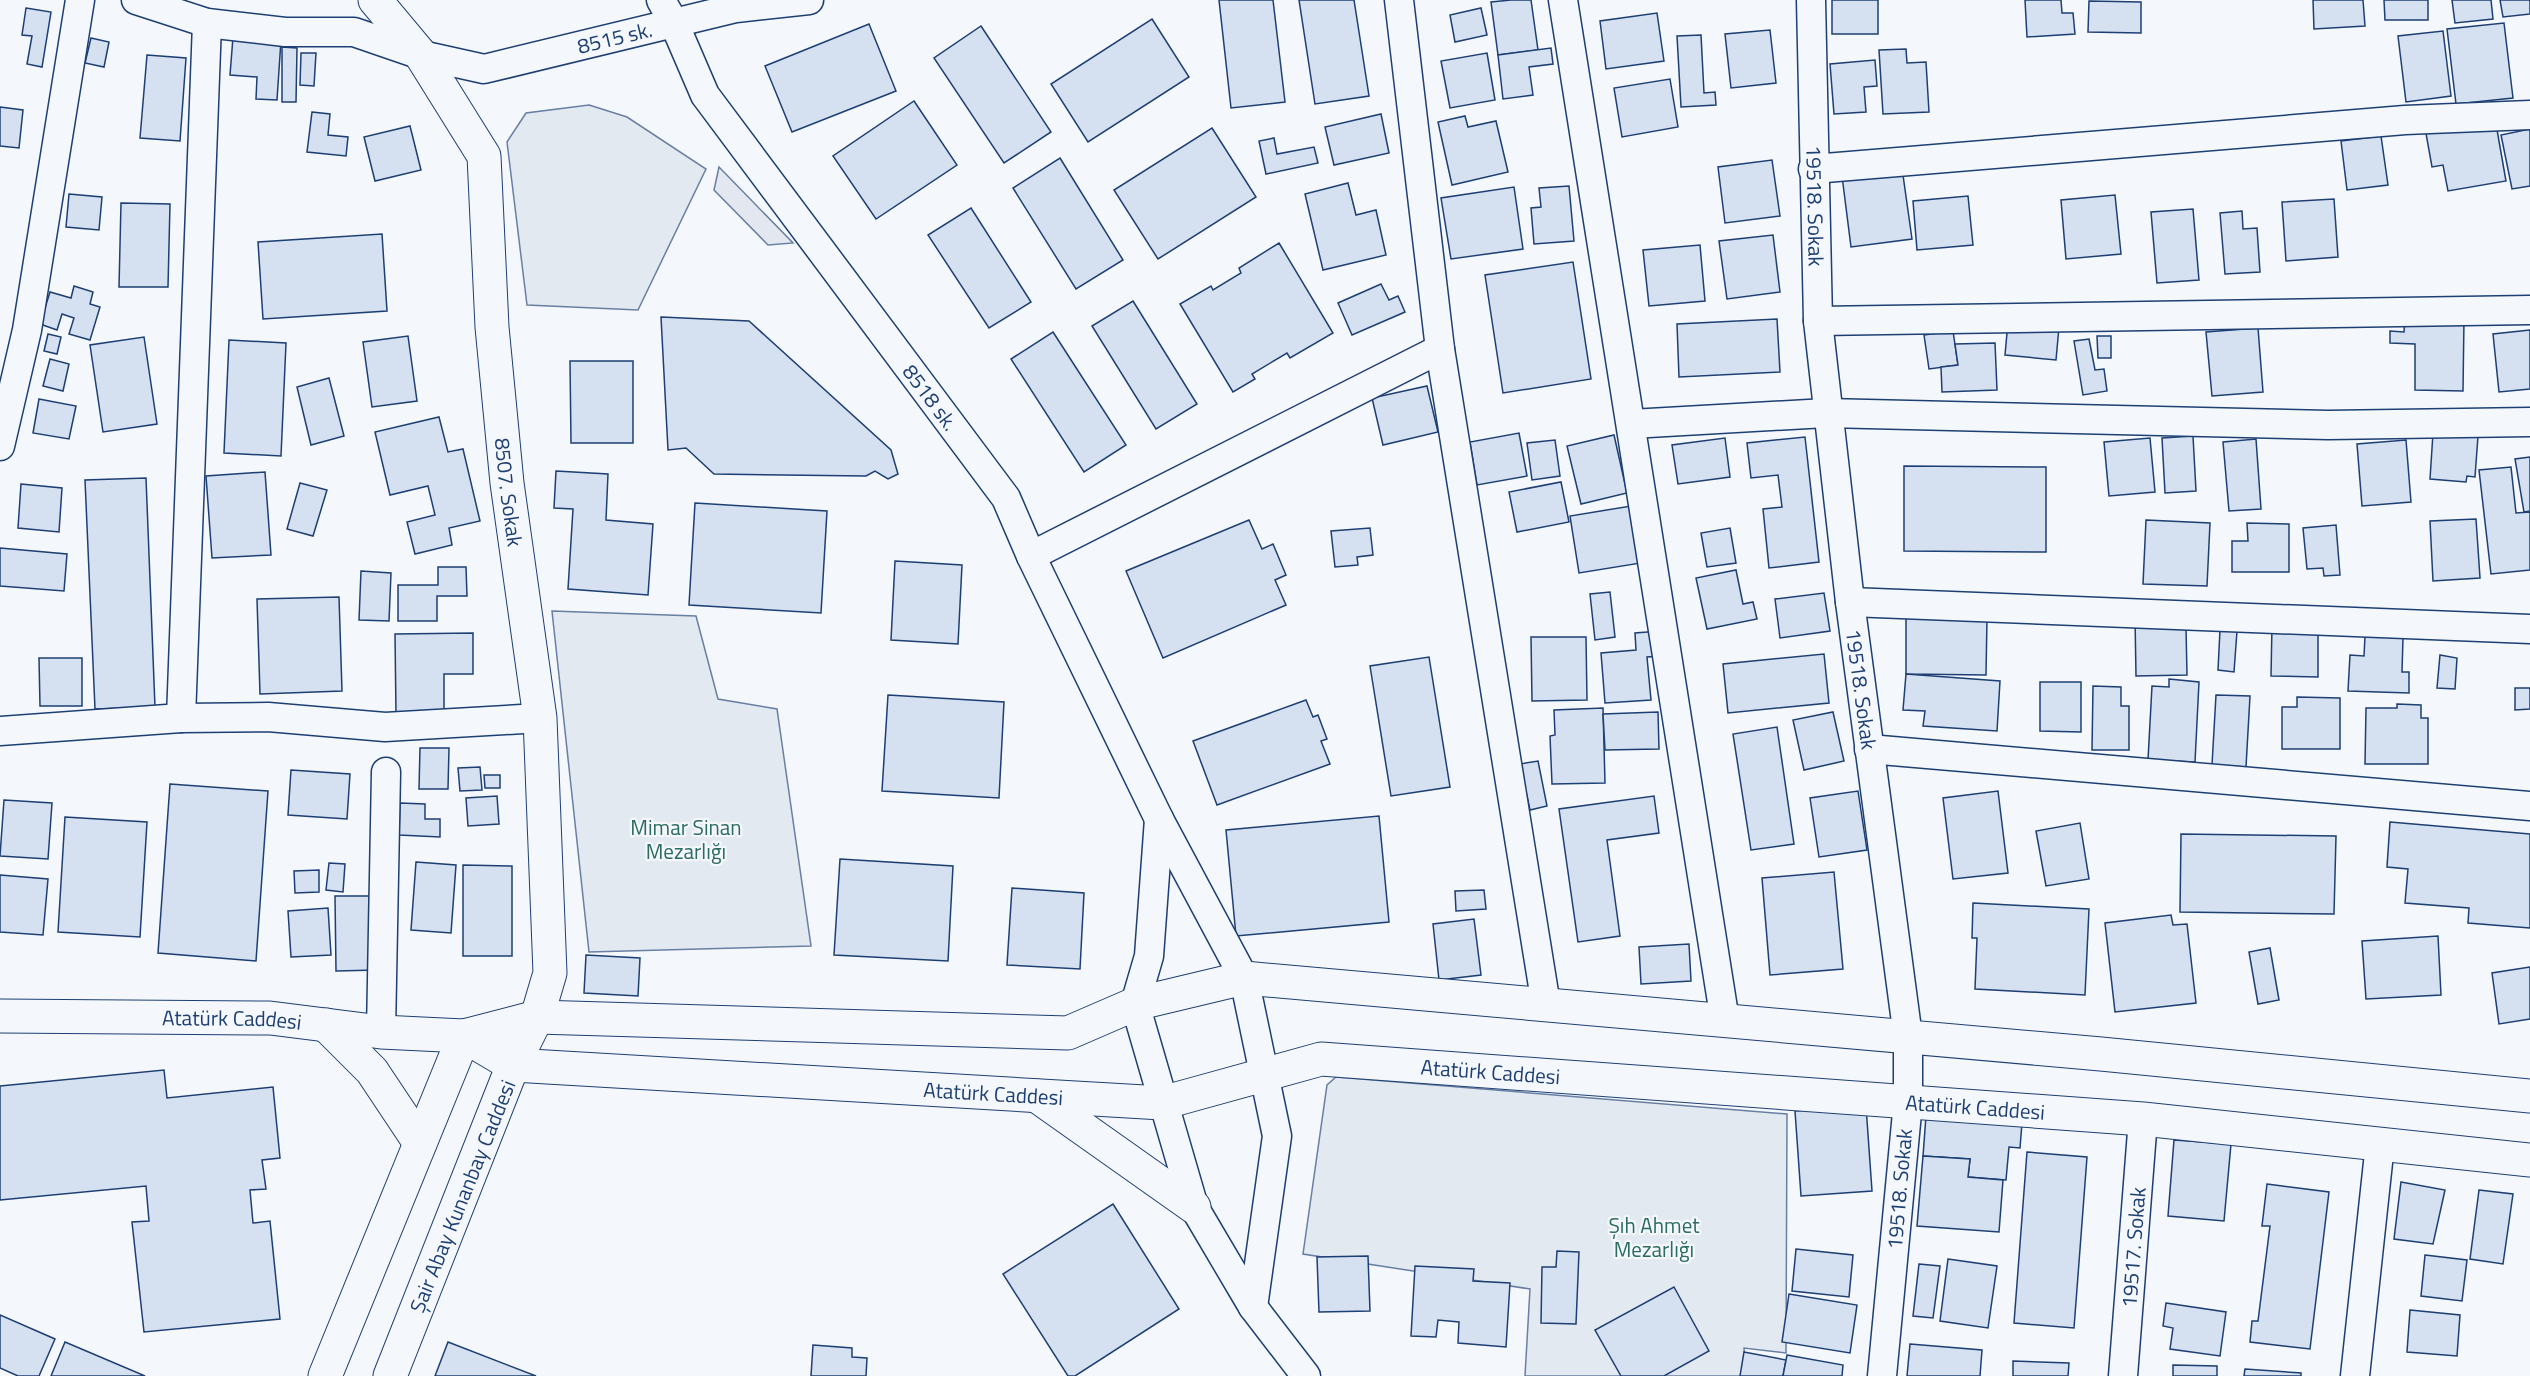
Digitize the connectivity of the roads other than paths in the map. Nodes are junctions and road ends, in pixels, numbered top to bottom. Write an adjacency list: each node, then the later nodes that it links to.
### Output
1 (80, 0): 19 (street)
2 (136, 0): 9 (street, 8515 sk.)
3 (375, 0): 10 (street, 8507. Sokak)
4 (809, 0): 8 (street, 8515 sk.)
5 (1399, 0): 15 (street)
6 (1563, 0): 18 (street)
7 (1811, 0): 12 (street, 19518. Sokak)
8 (667, 11): 10 (street, 8515 sk.); 20 (street, 8518 sk.)
9 (207, 23): 10 (street, 8515 sk.); 23 (street)
10 (421, 55): 24 (street, 8507. Sokak)
11 (2530, 115): 12 (street)
12 (1813, 169): 14 (street, 19518. Sokak)
13 (2530, 310): 14 (street)
14 (1818, 321): 16 (street, 19518. Sokak)
15 (1440, 349): 20 (street); 32 (street)
16 (1826, 413): 17 (street); 18 (street); 21 (street, 19518. Sokak)
17 (2530, 422)
18 (1631, 424): 35 (street)
19 (0, 446)
20 (1031, 556): 29 (street, 8518 sk.)
21 (1850, 602): 22 (street); 26 (street, 19518. Sokak)
22 (2530, 629)
23 (181, 718): 24 (street); 25 (street)
24 (540, 718): 34 (street, 8507. Sokak)
25 (0, 731)
26 (1869, 749): 28 (street); 39 (street, 19518. Sokak)
27 (386, 772): 37 (street)
28 (2530, 806)
29 (1159, 819): 30 (street, 8518 sk.); 31 (street)
30 (1244, 978): 31 (street, Atatürk Caddesi); 32 (street, Atatürk Caddesi); 41 (street, 8518 sk.)
31 (1135, 1004): 34 (street, Atatürk Caddesi); 45 (street)
32 (1546, 1005): 35 (street, Atatürk Caddesi)
33 (0, 1016): 36 (street, Atatürk Caddesi)
34 (537, 1017): 38 (street, Atatürk Caddesi); 40 (street, Şair Abay Kunanbay Caddesi)
35 (1725, 1021): 39 (street, Atatürk Caddesi)
36 (326, 1025): 37 (street, Atatürk Caddesi); 47 (street)
37 (381, 1032): 38 (street, Atatürk Caddesi)
38 (464, 1036): 40 (street, Atatürk Caddesi); 47 (street)
39 (1908, 1037): 43 (street, Atatürk Caddesi); 44 (street, 19518. Sokak)
40 (513, 1065): 42 (street, Atatürk Caddesi); 53 (street, Şair Abay Kunanbay Caddesi)
41 (1266, 1075): 44 (street, Atatürk Caddesi); 45 (street, Atatürk Caddesi); 51 (street, 8518 sk.)
42 (1037, 1096): 45 (street, Atatürk Caddesi); 50 (street)
43 (2530, 1096)
44 (1908, 1102): 46 (street, Atatürk Caddesi); 55 (street, 19518. Sokak)
45 (1162, 1103): 50 (street)
46 (2143, 1119): 48 (street, Atatürk Caddesi); 56 (street, 19517. Sokak)
47 (420, 1143): 52 (street)
48 (2380, 1144): 49 (street, Atatürk Caddesi); 57 (street)
49 (2530, 1160)
50 (1194, 1207): 51 (street)
51 (1253, 1307): 54 (street)
52 (326, 1376)
53 (390, 1376)
54 (1306, 1376)
55 (1882, 1376)
56 (2123, 1376)
57 (2355, 1376)

